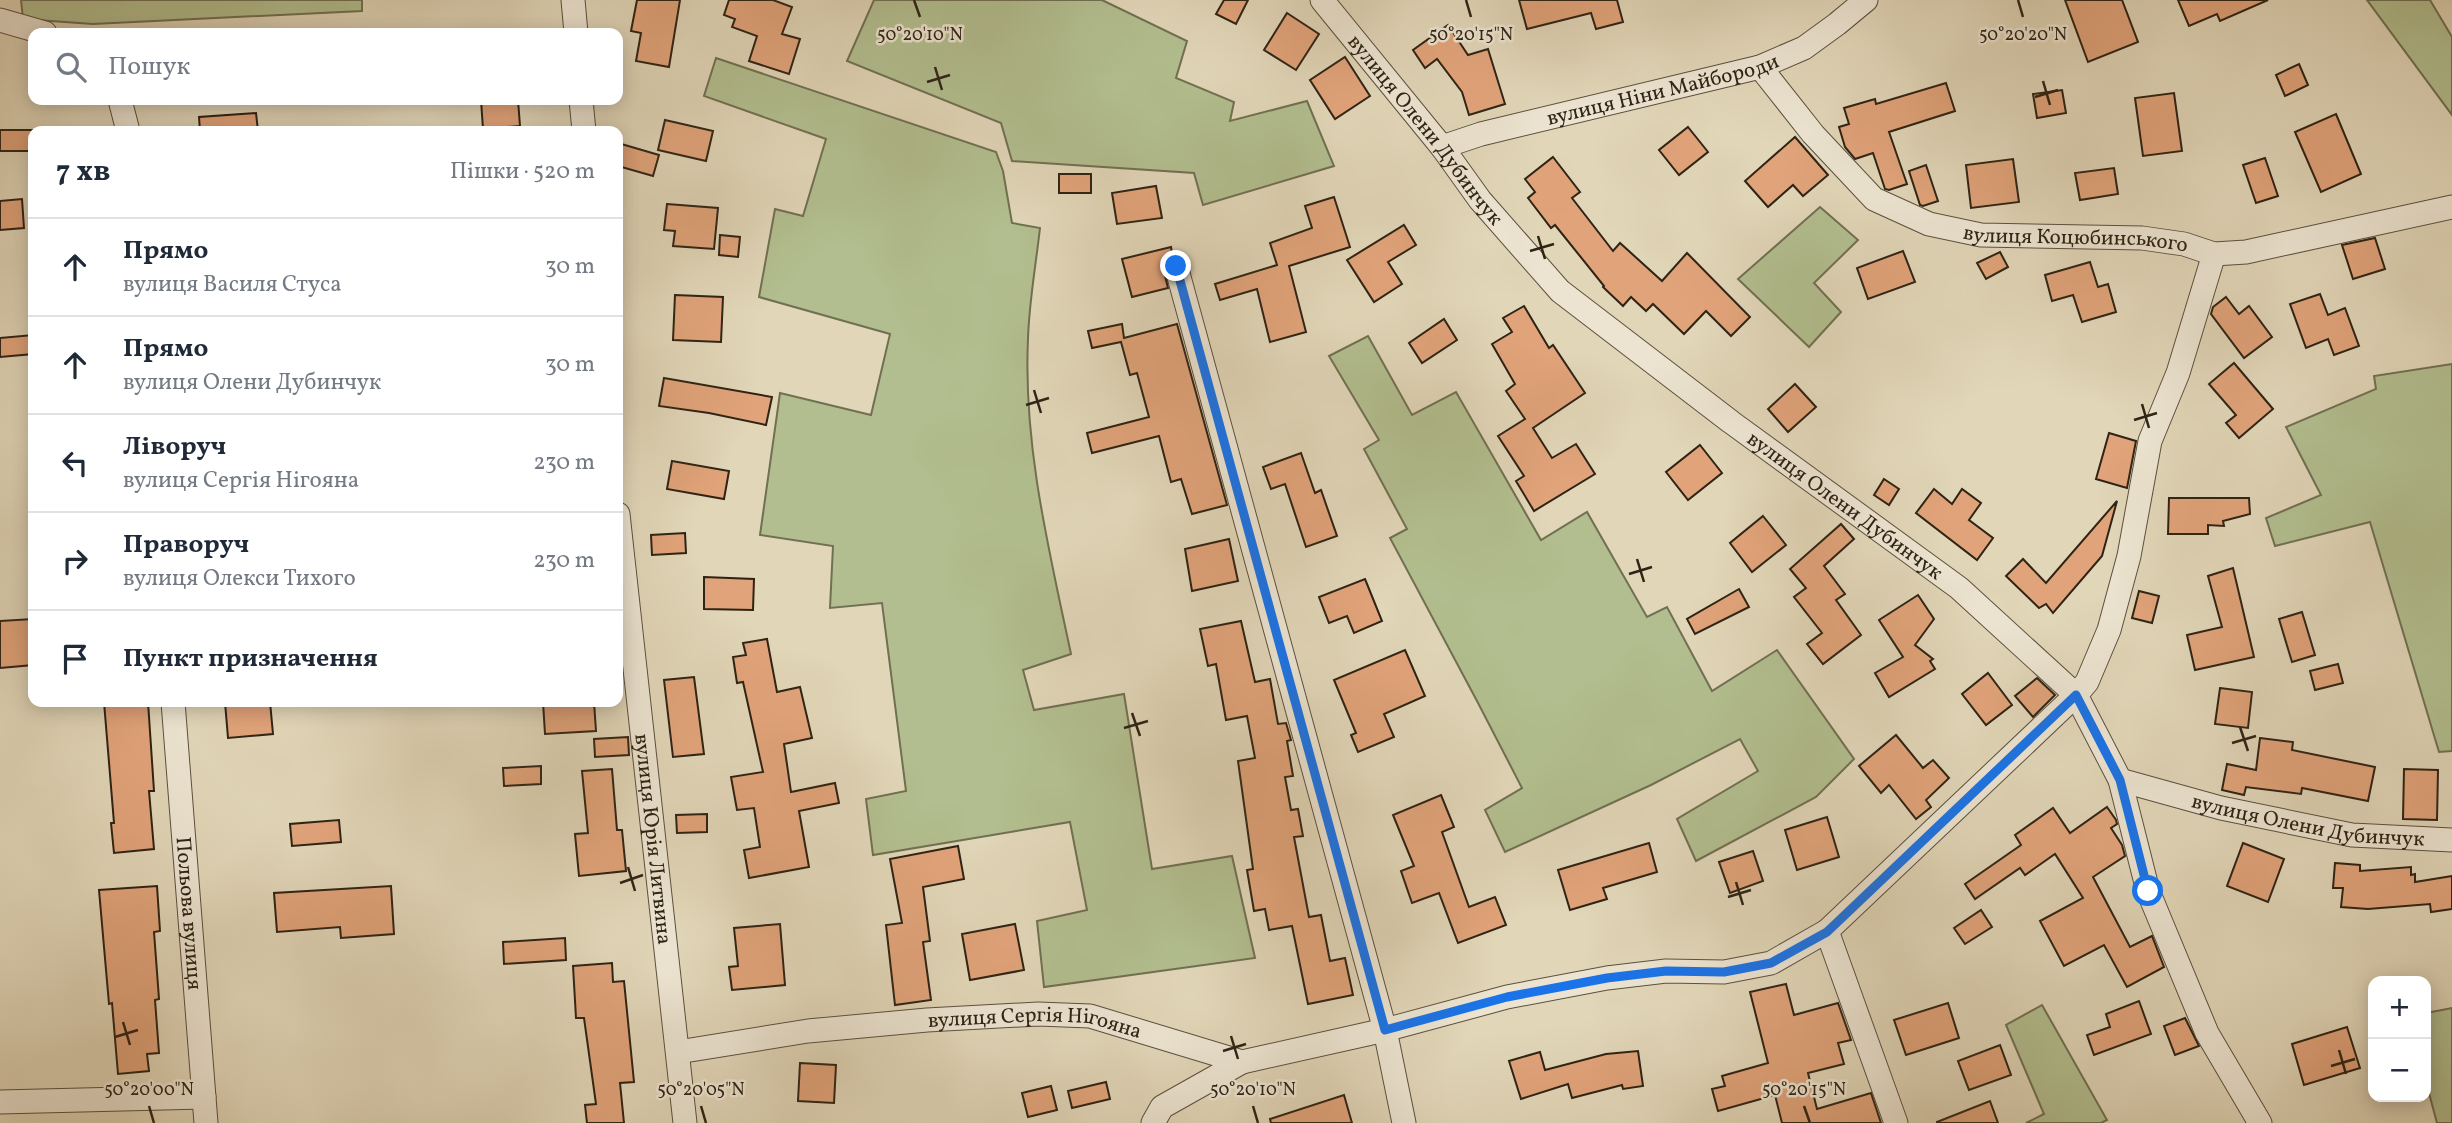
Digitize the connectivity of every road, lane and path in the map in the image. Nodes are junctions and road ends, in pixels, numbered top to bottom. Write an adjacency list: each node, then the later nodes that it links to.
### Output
1 (573, 0): 6 (street)
2 (1322, 0): 12 (street, вулиця Олени Дубинчук)
3 (1866, 0): 7 (street, вулиця Ніни Майбороди)
4 (0, 20): 5 (street)
5 (28, 28)
6 (576, 28)
7 (1760, 67): 12 (street, вулиця Ніни Майбороди); 14 (street, вулиця Коцюбинського)
8 (121, 105): 10 (street)
9 (581, 105): 11 (street)
10 (127, 126)
11 (584, 126)
12 (1442, 147): 17 (street, вулиця Олени Дубинчук)
13 (2452, 207): 14 (street, вулиця Коцюбинського)
14 (2214, 254): 17 (street, вулиця Сергія Нігояна)
15 (1176, 266): 22 (street)
16 (623, 559): 23 (street, вулиця Юрія Литвина)
17 (2076, 695): 19 (street, вулиця Олени Дубинчук); 21 (street, вулиця Сергія Нігояна)
18 (173, 707): 25 (street, Польова вулиця)
19 (2120, 780): 20 (street, вулиця Олени Дубинчук); 32 (street)
20 (2452, 840)
21 (1827, 932): 22 (street, вулиця Сергія Нігояна); 31 (street)
22 (1385, 1030): 24 (street, вулиця Сергія Нігояна); 30 (street)
23 (678, 1052): 24 (street, вулиця Сергія Нігояна); 28 (street, вулиця Юрія Литвина)
24 (1242, 1062): 29 (street)
25 (204, 1097): 26 (street); 27 (street, Польова вулиця)
26 (0, 1102)
27 (206, 1123)
28 (685, 1123)
29 (1153, 1123)
30 (1404, 1123)
31 (1896, 1123)
32 (2260, 1123)

